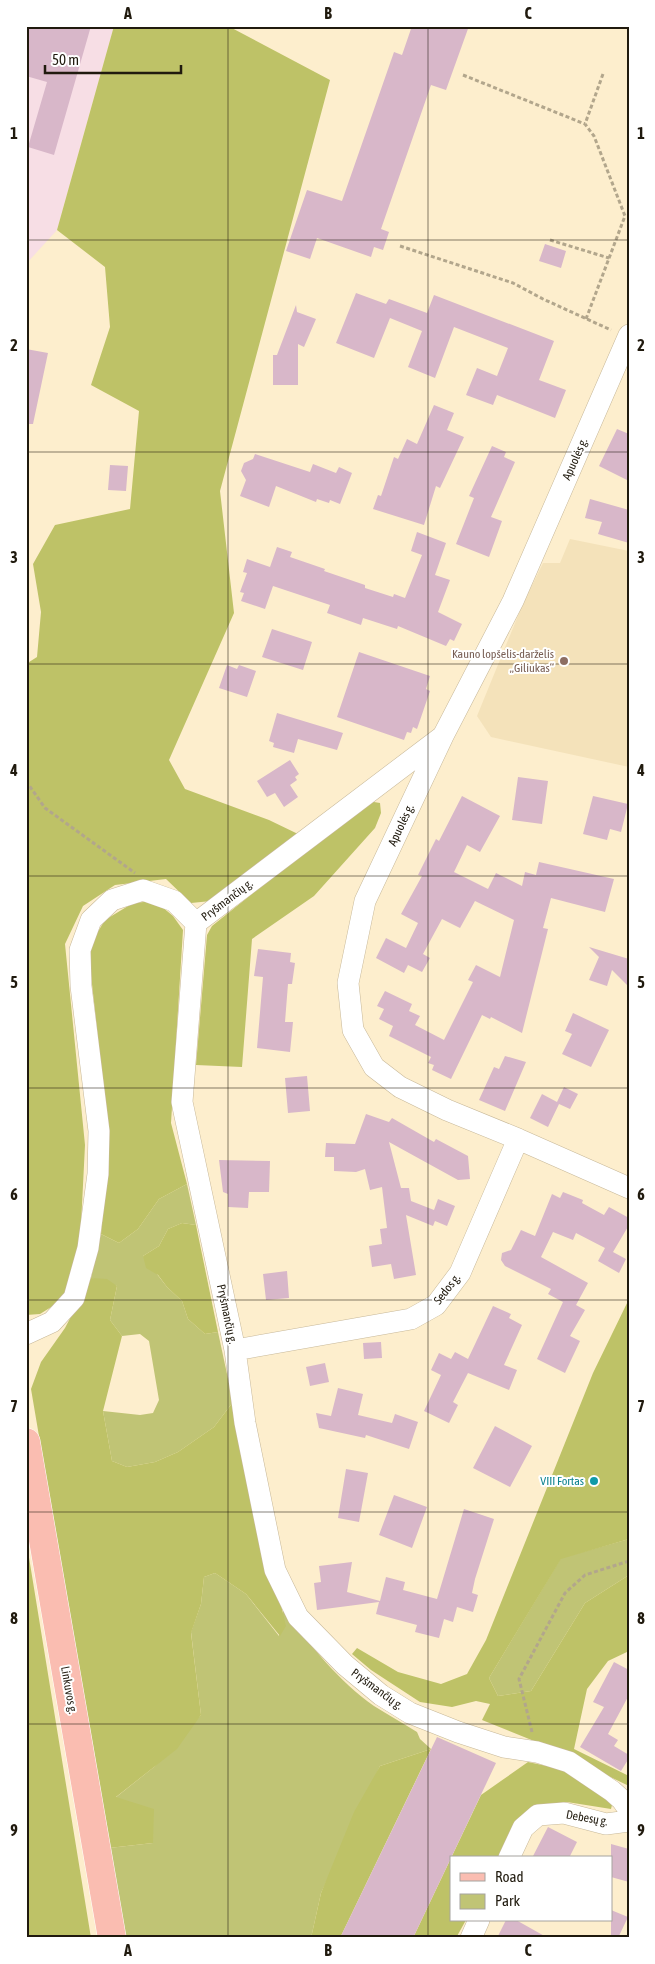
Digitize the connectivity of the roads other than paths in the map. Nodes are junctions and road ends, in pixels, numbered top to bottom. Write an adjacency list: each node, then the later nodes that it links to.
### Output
1 (628, 336): 2 (street, Apuolės g.)
2 (443, 736): 3 (street, Pryšmančių g.); 4 (street, Apuolės g.)
3 (196, 923): 6 (street); 7 (street, Pryšmančių g.)
4 (518, 1139): 5 (street, Apuolės g.); 7 (street, Sedos g.)
5 (629, 1188)
6 (26, 1334)
7 (235, 1350): 9 (street, Pryšmančių g.)
8 (26, 1442): 13 (main road, Linkuvos g.)
9 (629, 1810)
10 (629, 1821): 11 (street, Debesų g.)
11 (510, 1856)
12 (478, 1922): 14 (street)
13 (112, 1938)
14 (471, 1938)

